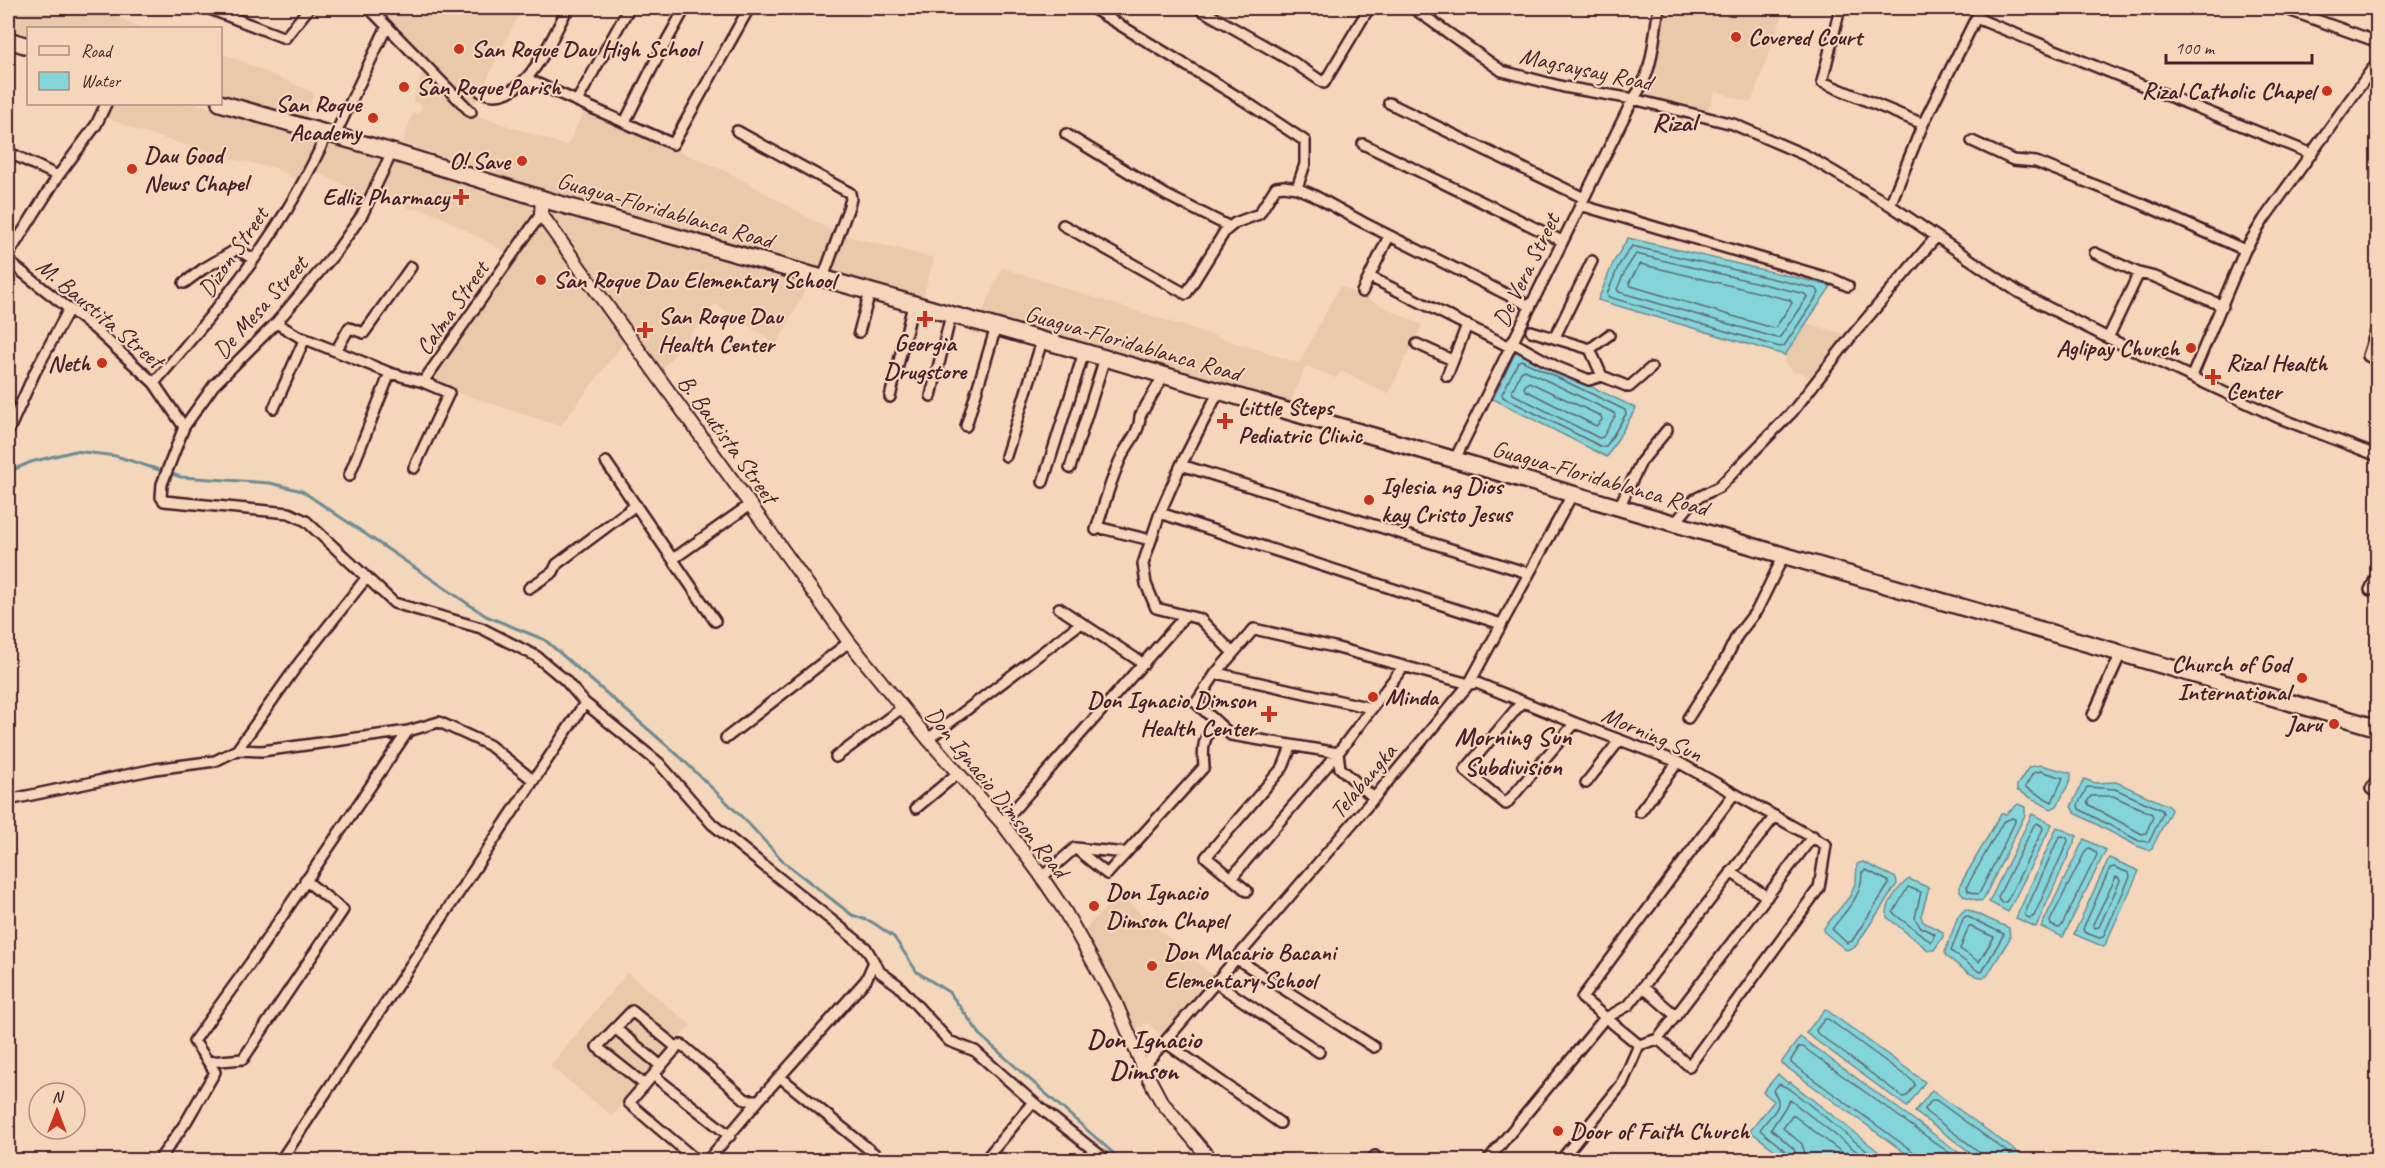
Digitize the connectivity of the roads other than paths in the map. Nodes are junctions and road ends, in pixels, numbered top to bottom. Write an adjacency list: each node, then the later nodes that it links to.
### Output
1 (309, 8): 15 (street)
2 (369, 8): 17 (street)
3 (568, 8): 22 (street)
4 (629, 8): 25 (street)
5 (685, 8): 30 (street)
6 (748, 8): 30 (street)
7 (1092, 8): 41 (street)
8 (1198, 8): 9 (street)
9 (1369, 8)
10 (1413, 8): 24 (street, Magsaysay Road)
11 (1659, 8): 24 (street, De Vera Street)
12 (1840, 8): 31 (street)
13 (1980, 8): 16 (street)
14 (2283, 8): 19 (street)
15 (211, 9)
16 (1976, 18): 31 (street); 39 (street)
17 (387, 26): 29 (street); 33 (street, Dizon Street)
18 (8, 40): 20 (main road)
19 (2378, 42)
20 (27, 46)
21 (2378, 61): 39 (street)
22 (527, 79): 23 (street); 25 (street)
23 (481, 92)
24 (1633, 99): 42 (street, De Vera Street); 43 (street, Magsaysay Road)
25 (577, 101): 30 (street)
26 (1389, 103): 42 (street)
27 (222, 104): 33 (main road, Guagua-Floridablanca Road)
28 (106, 105): 40 (street)
29 (471, 112)
30 (625, 122)
31 (1923, 124): 43 (street)
32 (737, 131): 59 (street)
33 (331, 134): 38 (main road, Guagua-Floridablanca Road); 53 (street, Dizon Street)
34 (1066, 134): 46 (street)
35 (1972, 141): 50 (street)
36 (1363, 144): 49 (street)
37 (8, 152): 40 (street)
38 (392, 152): 44 (main road, Guagua-Floridablanca Road); 69 (street, De Mesa Street)
39 (2312, 154): 50 (street)
40 (58, 176): 52 (street)
41 (1297, 188): 46 (street); 47 (street)
42 (1582, 201): 49 (street, De Vera Street); 61 (street)
43 (1890, 205): 48 (street, Magsaysay Road)
44 (542, 206): 59 (main road, Guagua-Floridablanca Road); 94 (street, Calma Street); 114 (street, B. Bautista Street)
45 (1063, 225): 46 (street)
46 (1230, 227)
47 (1389, 236): 58 (street); 65 (street)
48 (1936, 237): 78 (street, Magsaysay Road); 118 (street)
49 (1562, 241): 65 (street, De Vera Street)
50 (2245, 250): 66 (street)
51 (2095, 253): 57 (street)
52 (8, 255)
53 (253, 259): 60 (street); 95 (street, Dizon Street)
54 (8, 261): 67 (street, M. Baustita Street)
55 (1592, 261): 76 (street)
56 (411, 267): 83 (street)
57 (2139, 273): 66 (street); 78 (street)
58 (1370, 277): 63 (street); 70 (street)
59 (824, 278): 62 (main road, Guagua-Floridablanca Road)
60 (184, 283)
61 (1848, 286)
62 (870, 292): 64 (main road, Guagua-Floridablanca Road); 74 (street)
63 (1362, 292)
64 (913, 304): 68 (main road, Guagua-Floridablanca Road); 98 (street)
65 (1530, 306): 73 (street, De Vera Street)
66 (2223, 306): 93 (street)
67 (69, 309): 95 (street, M. Baustita Street); 103 (street)
68 (951, 315): 72 (main road, Guagua-Floridablanca Road); 97 (street)
69 (276, 323): 77 (street, Calma Street); 101 (street, De Mesa Street)
70 (1467, 325): 81 (street); 86 (street)
71 (2378, 325): 87 (street)
72 (996, 327): 79 (main road, Guagua-Floridablanca Road); 100 (street)
73 (1526, 329): 76 (street); 81 (street, De Vera Street)
74 (859, 332)
75 (1609, 335): 82 (street)
76 (1555, 337): 82 (street)
77 (305, 338): 83 (street, Calma Street); 99 (street)
78 (2108, 338): 93 (street, Magsaysay Road)
79 (1042, 341): 84 (main road, Guagua-Floridablanca Road); 104 (street)
80 (1417, 344): 86 (street)
81 (1511, 345): 92 (street); 106 (street, De Vera Street)
82 (1590, 349): 92 (street)
83 (336, 351): 89 (street, Calma Street)
84 (1084, 352): 85 (main road, Guagua-Floridablanca Road); 112 (street)
85 (1104, 358): 90 (main road, Guagua-Floridablanca Road); 110 (street)
86 (1452, 360): 91 (street)
87 (2378, 361)
88 (1651, 368): 92 (street)
89 (390, 373): 94 (street, Calma Street); 111 (street)
90 (1164, 375): 96 (main road, Guagua-Floridablanca Road); 119 (street)
91 (1447, 376)
92 (1602, 376)
93 (2192, 376): 105 (street, Magsaysay Road)
94 (423, 382): 109 (street)
95 (154, 383): 101 (street, M. Baustita Street)
96 (1219, 391): 106 (main road, Guagua-Floridablanca Road); 108 (street)
97 (931, 396)
98 (890, 397)
99 (274, 408)
100 (966, 426)
101 (184, 427): 124 (street, De Mesa Street)
102 (1667, 430): 116 (street)
103 (8, 432)
104 (1006, 456)
105 (2378, 456)
106 (1455, 459): 113 (main road, Guagua-Floridablanca Road)
107 (606, 462): 115 (street)
108 (1181, 465): 117 (street); 122 (street)
109 (414, 468)
110 (1070, 468)
111 (349, 476)
112 (1043, 482)
113 (1573, 493): 116 (main road, Guagua-Floridablanca Road); 122 (street, Telabangka)
114 (751, 504): 121 (street); 132 (street, B. Bautista Street)
115 (636, 505): 121 (street); 125 (street)
116 (1619, 507): 118 (main road, Guagua-Floridablanca Road)
117 (1160, 513): 119 (street); 131 (street)
118 (1675, 523): 120 (main road, Guagua-Floridablanca Road)
119 (1151, 540): 128 (street)
120 (1784, 555): 134 (main road, Guagua-Floridablanca Road); 144 (street)
121 (673, 559): 129 (street)
122 (1528, 573): 131 (street, Telabangka)
123 (2378, 573): 126 (street)
124 (367, 577): 140 (street); 153 (street)
125 (529, 588)
126 (2370, 590)
127 (1059, 608): 130 (street)
128 (1185, 616): 133 (street); 135 (street)
129 (715, 621)
130 (1082, 623): 135 (street); 150 (street)
131 (1501, 624): 138 (street, Telabangka)
132 (849, 642): 141 (street, Don Ignacio Dimson Road); 149 (street)
133 (1233, 653): 136 (street, Morning Sun); 137 (street)
134 (2121, 653): 143 (street); 147 (main road, Guagua-Floridablanca Road)
135 (1144, 664): 168 (street)
136 (1403, 667): 138 (street, Morning Sun); 142 (street)
137 (1216, 673): 142 (street); 145 (street)
138 (1469, 684): 139 (street, Morning Sun); 163 (street, Telabangka)
139 (1522, 702): 146 (street, Morning Sun); 146 (street)
140 (585, 703): 159 (street); 179 (street)
141 (902, 708): 150 (street, Don Ignacio Dimson Road); 155 (street)
142 (1371, 708): 154 (street)
143 (2093, 715)
144 (1688, 718)
145 (1216, 721): 152 (street); 171 (street)
146 (1575, 723): 151 (street, Morning Sun)
147 (2378, 729)
148 (408, 731): 153 (street); 159 (street); 175 (street)
149 (726, 738)
150 (928, 739): 157 (street, Don Ignacio Dimson Road)
151 (1619, 741): 156 (street, Morning Sun); 160 (street)
152 (1291, 747): 154 (street); 174 (street)
153 (237, 750): 164 (street)
154 (1338, 753): 163 (street); 174 (street)
155 (836, 758)
156 (1678, 762): 162 (street, Morning Sun); 166 (street)
157 (958, 773): 165 (street); 168 (street, Don Ignacio Dimson Road)
158 (2378, 777): 161 (street)
159 (532, 780): 201 (street)
160 (1586, 783)
161 (2378, 793)
162 (1733, 795): 167 (street, Morning Sun); 183 (street)
163 (1374, 798): 178 (street, Telabangka)
164 (8, 800)
165 (916, 808)
166 (1640, 812)
167 (1775, 816): 169 (street, Morning Sun); 172 (street)
168 (1002, 823): 173 (street, Don Ignacio Dimson Road)
169 (1813, 836): 177 (street); 185 (street)
170 (1075, 848): 171 (street); 171 (street); 173 (street)
171 (1126, 853)
172 (1731, 872): 177 (street); 181 (street)
173 (1042, 877): 192 (street, Don Ignacio Dimson Road)
174 (1232, 877): 176 (street)
175 (305, 880): 191 (street); 191 (street)
176 (1247, 891)
177 (1767, 897): 182 (street)
178 (1237, 959): 180 (street, Telabangka); 189 (street)
179 (873, 964): 194 (street); 197 (street)
180 (1216, 982): 186 (street, Telabangka); 190 (street)
181 (1643, 987): 182 (street); 183 (street)
182 (1676, 1016): 185 (street)
183 (1604, 1019): 187 (street); 208 (street)
184 (616, 1029): 188 (street); 193 (street); 195 (street)
185 (1658, 1040): 187 (street)
186 (1165, 1042): 192 (street, Telabangka); 198 (street)
187 (1639, 1045): 209 (street)
188 (676, 1047): 193 (street); 196 (street)
189 (1374, 1047)
190 (1319, 1052)
191 (209, 1062): 200 (street)
192 (1143, 1066): 207 (street, Don Ignacio Dimson Road)
193 (658, 1069): 195 (street); 199 (street)
194 (780, 1077): 196 (street); 204 (street)
195 (645, 1085): 202 (street)
196 (759, 1100): 199 (street)
197 (1033, 1102): 205 (street); 206 (street)
198 (1280, 1123)
199 (730, 1136): 203 (street)
200 (159, 1161)
201 (281, 1161)
202 (696, 1161)
203 (708, 1161)
204 (882, 1161)
205 (985, 1161)
206 (1106, 1161)
207 (1211, 1161)
208 (1488, 1161)
209 (1561, 1161)

